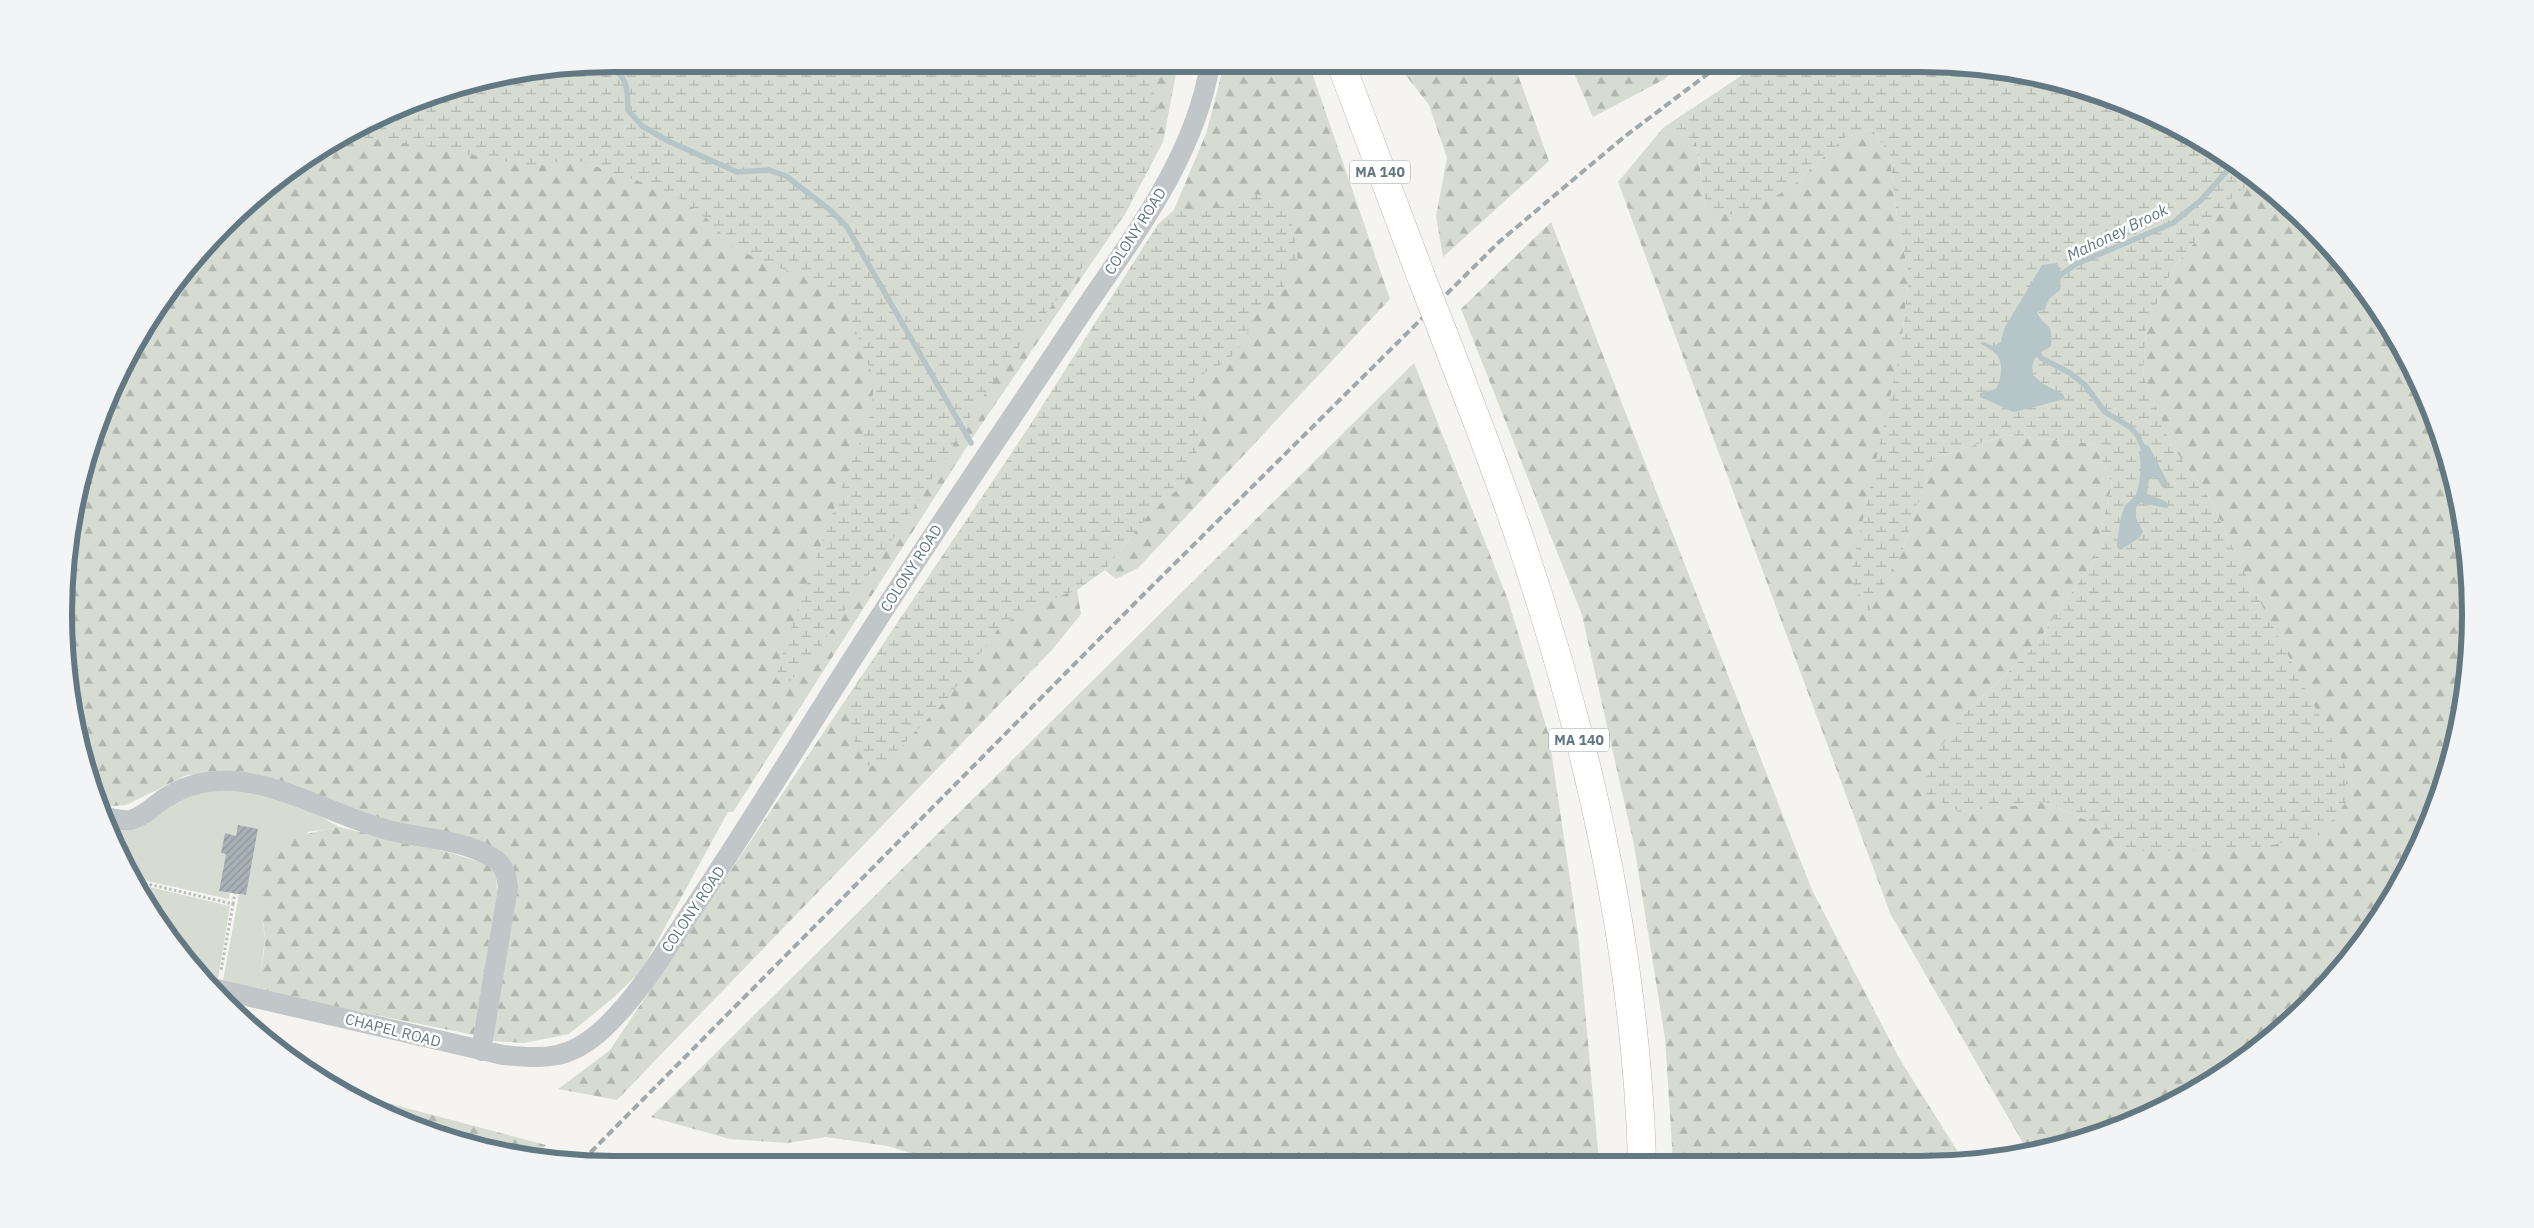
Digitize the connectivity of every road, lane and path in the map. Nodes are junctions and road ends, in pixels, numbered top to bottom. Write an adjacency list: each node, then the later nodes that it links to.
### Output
1 (1208, 72): 9 (street, COLONY ROAD)
2 (1344, 72): 11 (highway, MA 140, bridge)
3 (113, 818): 10 (street)
4 (144, 883): 6 (path)
5 (235, 894): 6 (path)
6 (233, 904): 7 (path)
7 (217, 981)
8 (226, 992): 10 (street, CHAPEL ROAD)
9 (575, 1050): 10 (street, CHAPEL ROAD)
10 (481, 1051)
11 (1642, 1156)

